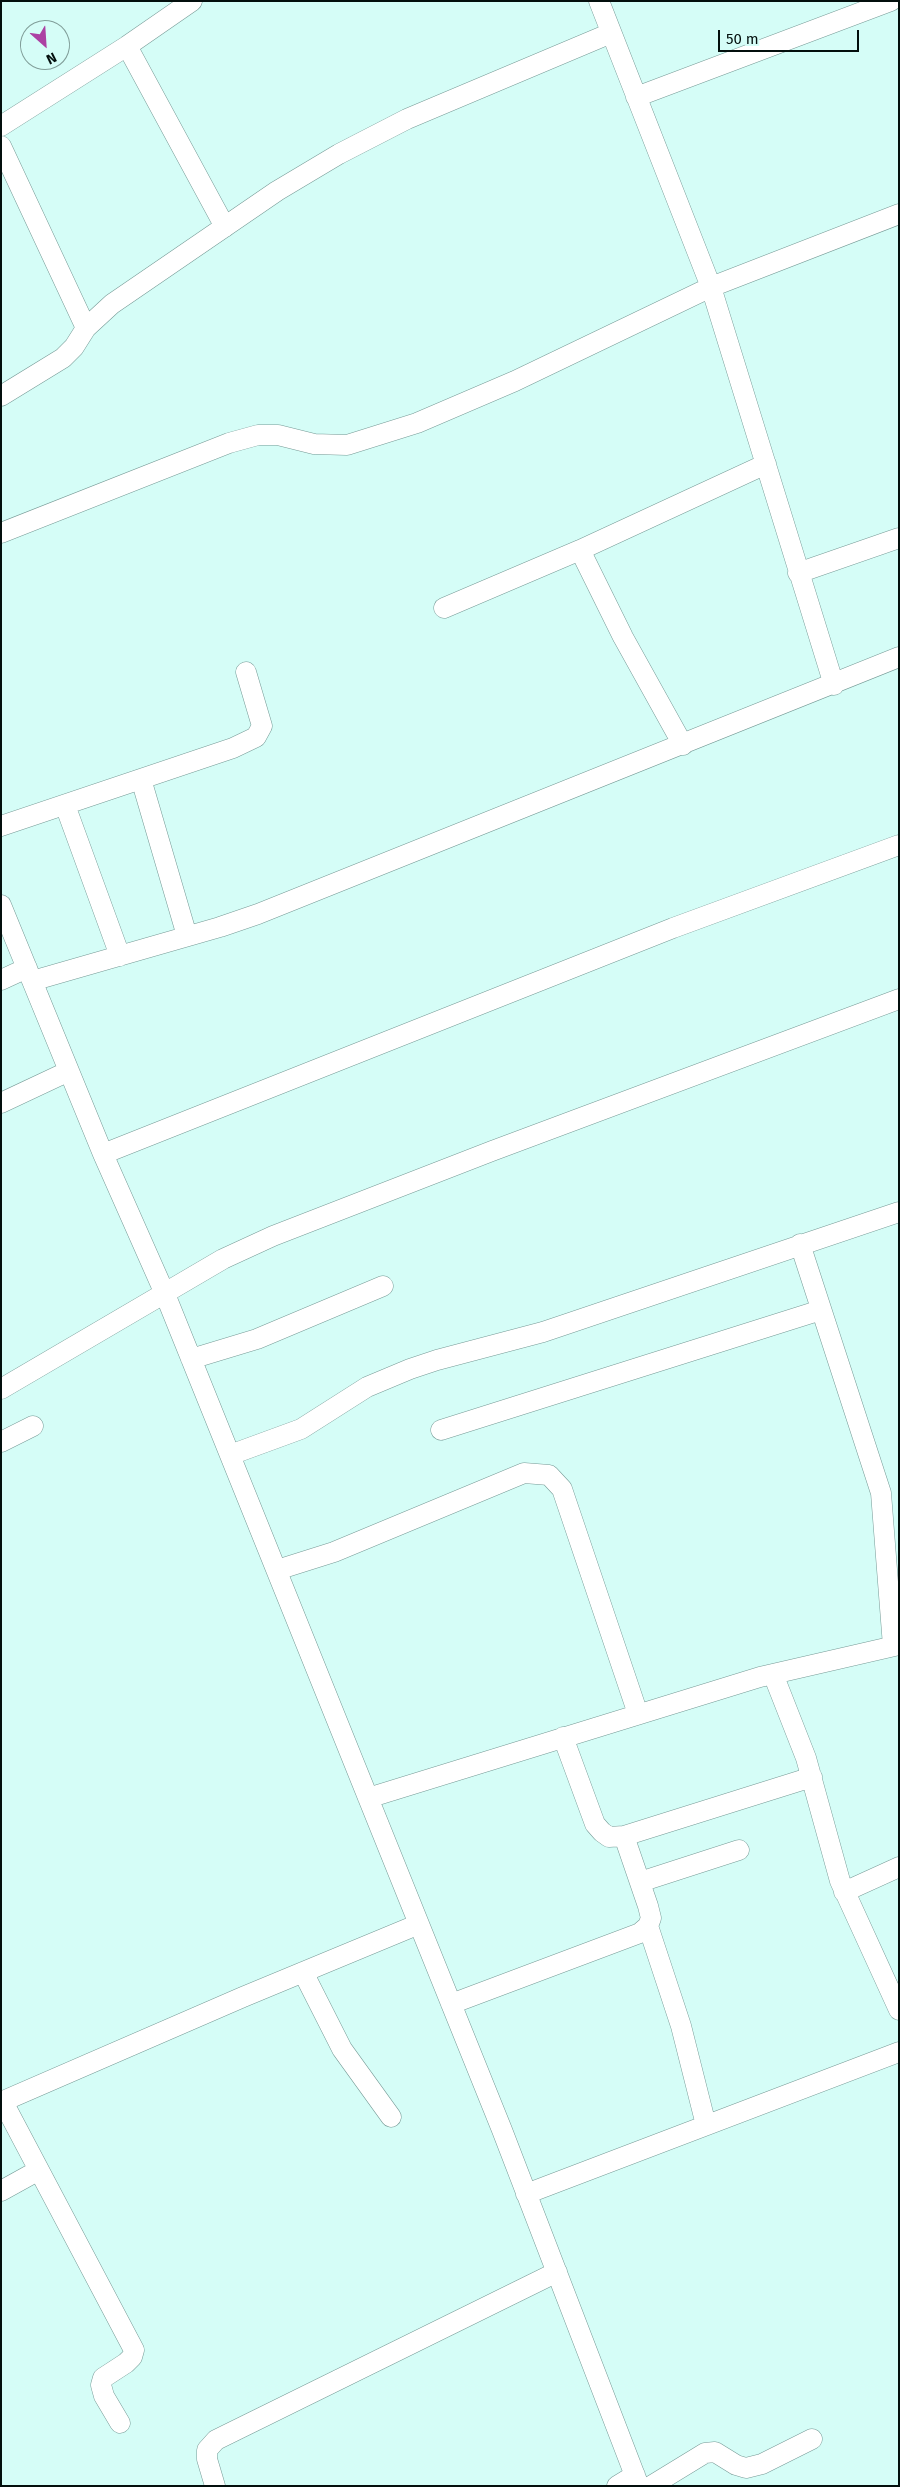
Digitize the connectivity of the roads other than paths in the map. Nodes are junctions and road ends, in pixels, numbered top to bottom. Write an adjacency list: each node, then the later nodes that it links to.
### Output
1 (192, 1): 5 (street)
2 (599, 1): 4 (street)
3 (891, 1): 6 (street)
4 (611, 33): 6 (street); 10 (street)
5 (127, 46): 7 (street); 10 (street)
6 (636, 97): 11 (street)
7 (1, 126)
8 (1, 146): 12 (street)
9 (899, 214): 11 (street)
10 (225, 227): 12 (street)
11 (711, 287): 14 (street); 15 (street)
12 (86, 328): 13 (street)
13 (1, 396)
14 (766, 464): 17 (street); 18 (street)
15 (1, 533)
16 (899, 538): 18 (street)
17 (580, 550): 19 (street); 23 (street)
18 (798, 573): 22 (street)
19 (444, 608)
20 (899, 657): 22 (street)
21 (246, 672): 24 (street)
22 (834, 685): 23 (street)
23 (683, 745): 29 (street)
24 (141, 779): 25 (street); 29 (street)
25 (65, 805): 26 (street); 30 (street)
26 (1, 826)
27 (899, 845): 36 (street)
28 (1, 905): 31 (street)
29 (187, 936): 30 (street)
30 (120, 956): 31 (street)
31 (30, 974): 32 (street); 34 (street)
32 (1, 980)
33 (899, 999): 40 (street)
34 (69, 1071): 35 (street); 36 (street)
35 (1, 1103)
36 (103, 1154): 40 (street)
37 (899, 1212): 38 (street)
38 (800, 1244): 41 (street); 47 (street)
39 (383, 1286): 42 (street)
40 (165, 1294): 42 (street); 43 (street)
41 (821, 1310): 45 (street); 49 (street)
42 (191, 1359): 47 (street)
43 (1, 1388)
44 (33, 1426): 46 (street)
45 (441, 1430)
46 (1, 1442)
47 (230, 1455): 48 (street)
48 (277, 1570): 51 (street); 54 (street)
49 (896, 1645): 50 (street)
50 (773, 1674): 51 (street); 53 (street)
51 (638, 1714): 52 (street)
52 (563, 1737): 54 (street); 55 (street)
53 (812, 1777): 55 (street); 59 (street)
54 (368, 1798): 60 (street)
55 (624, 1836): 58 (street)
56 (739, 1850): 58 (street)
57 (899, 1867): 59 (street)
58 (640, 1882): 61 (street)
59 (844, 1892): 64 (street)
60 (419, 1924): 62 (street); 63 (street)
61 (648, 1926): 63 (street); 68 (street)
62 (303, 1972): 66 (street); 67 (street)
63 (451, 2004): 71 (street)
64 (899, 2010)
65 (899, 2052): 68 (street)
66 (2, 2102): 69 (street)
67 (391, 2117)
68 (706, 2125): 71 (street)
69 (39, 2170): 70 (street); 73 (street)
70 (1, 2191)
71 (526, 2194): 72 (street)
72 (557, 2272): 75 (street); 76 (street)
73 (120, 2423)
74 (812, 2440): 75 (street)
75 (642, 2482): 77 (street)
76 (215, 2486)
77 (617, 2486)

